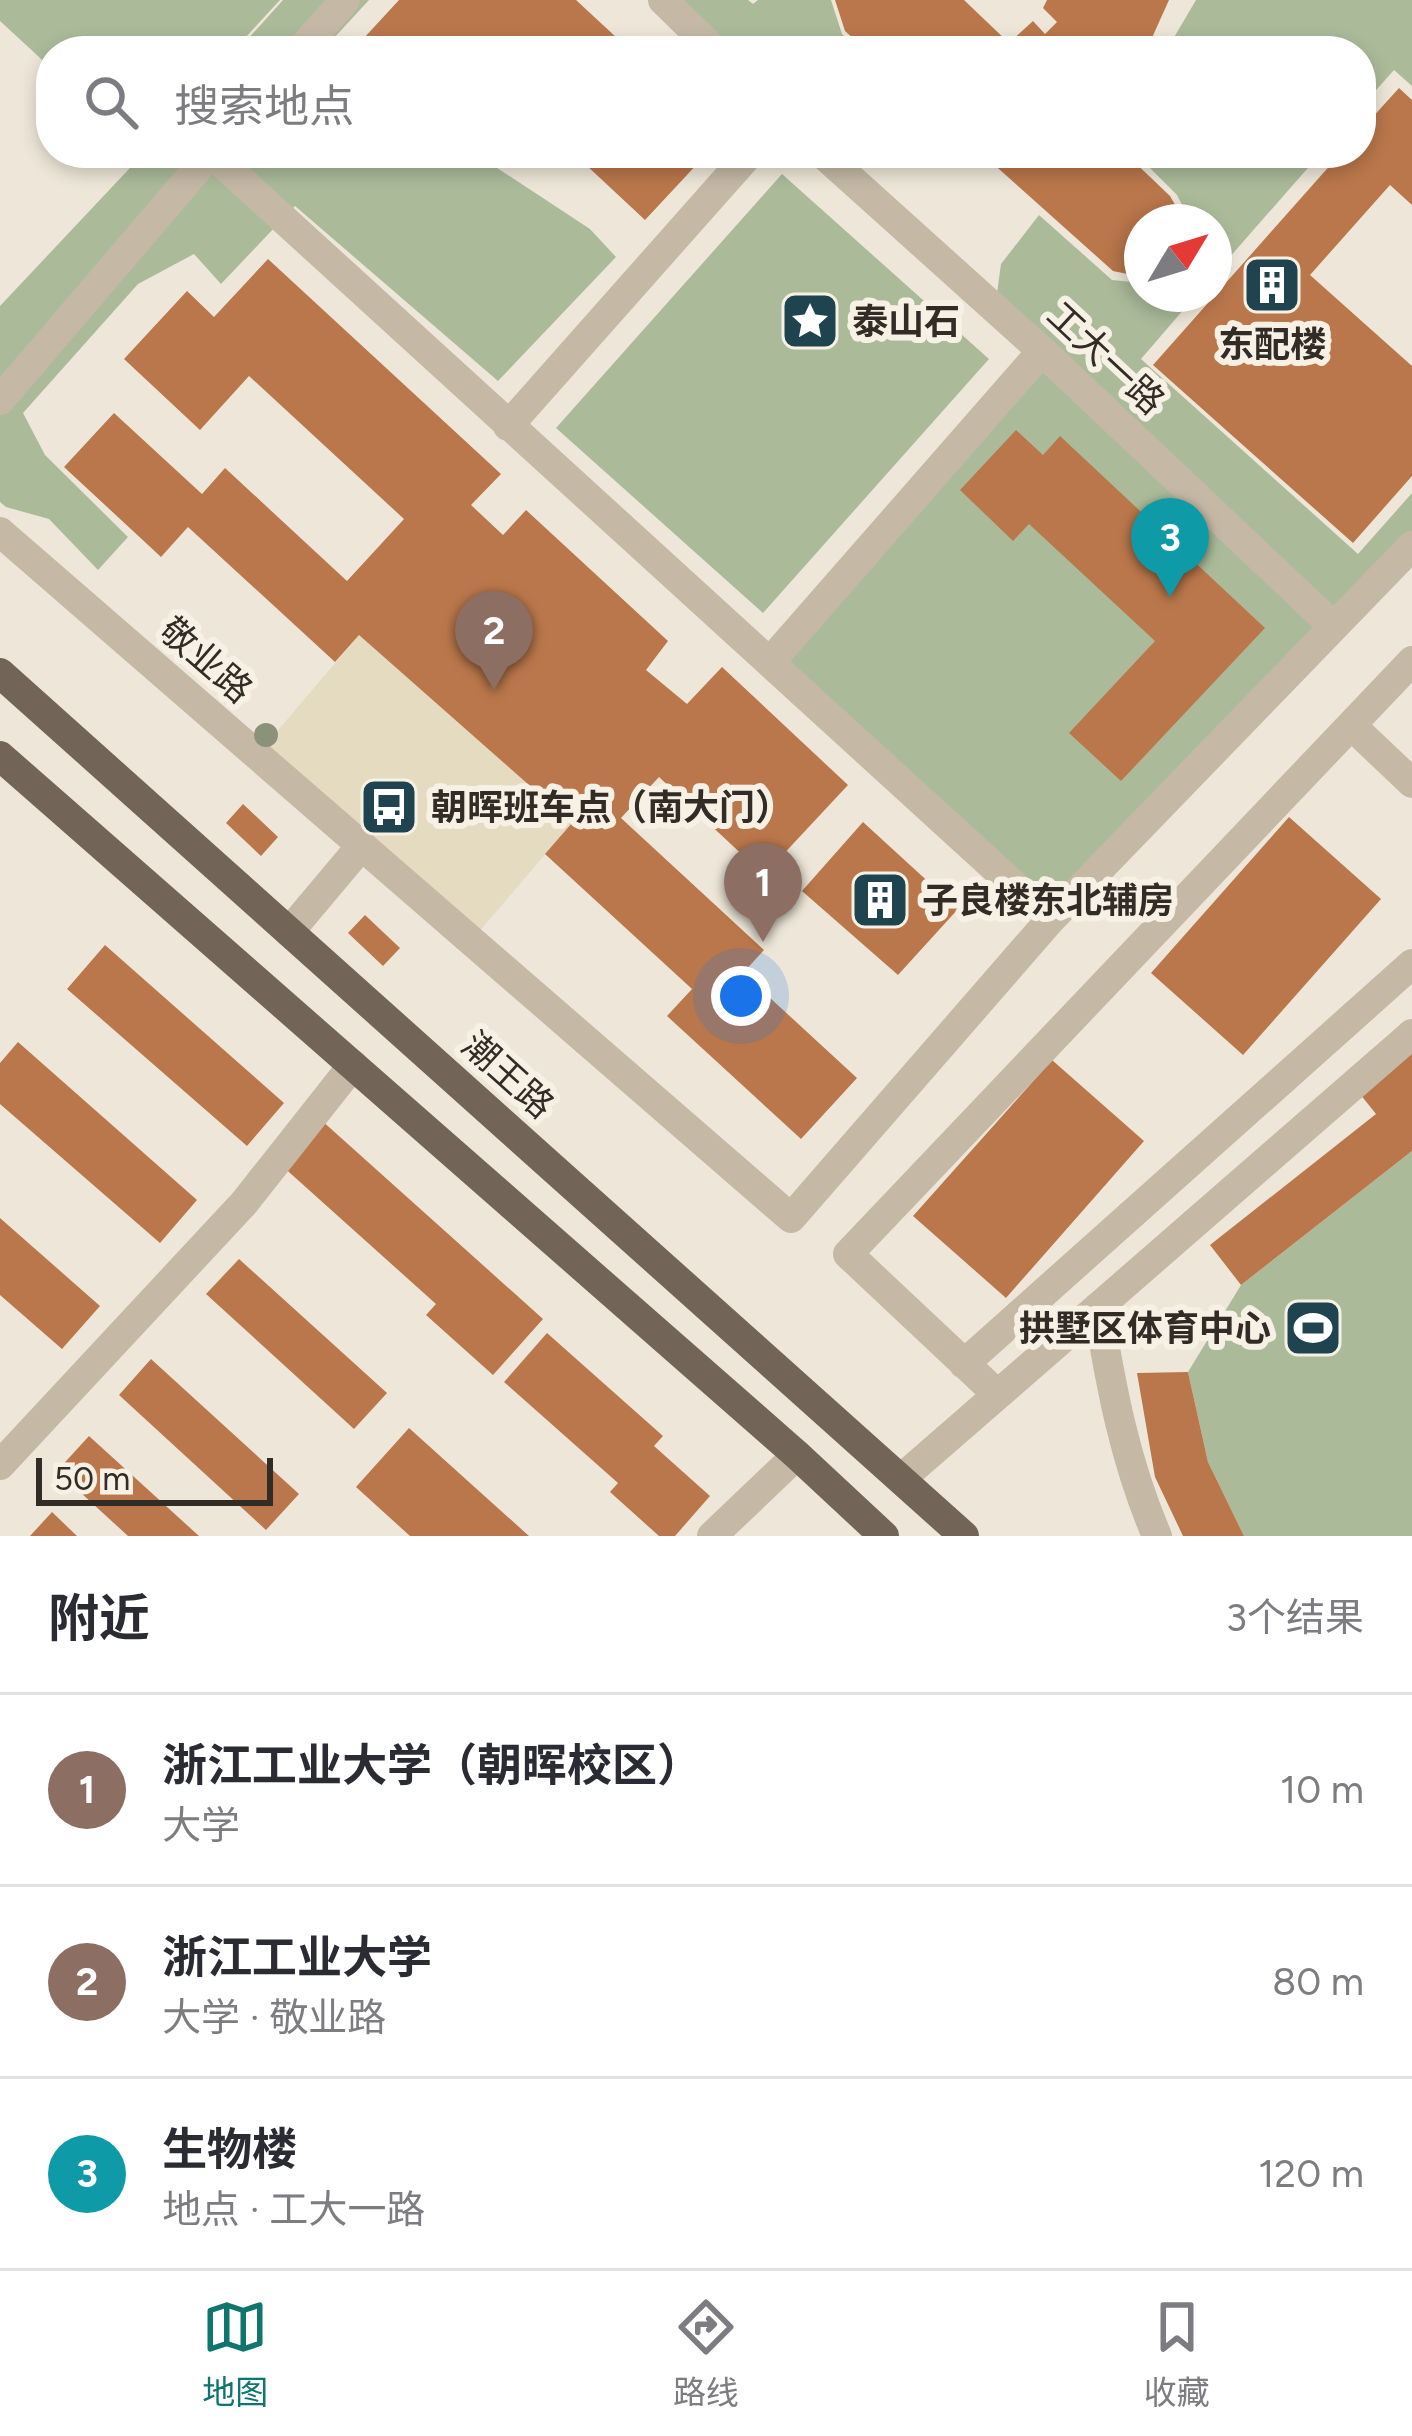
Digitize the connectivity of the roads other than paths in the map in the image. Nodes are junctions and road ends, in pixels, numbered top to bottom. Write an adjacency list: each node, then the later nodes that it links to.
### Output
1 (345, 0): 3 (street)
2 (663, 0): 4 (street)
3 (313, 36)
4 (700, 36)
5 (198, 168): 10 (street)
6 (227, 168): 11 (street)
7 (737, 168): 11 (street)
8 (840, 168): 9 (street, 工大一路)
9 (1042, 351): 14 (street, 工大一路); 15 (street)
10 (0, 400)
11 (508, 426): 15 (street)
12 (0, 532): 21 (street, 敬业路)
13 (1412, 546): 14 (street)
14 (1332, 625): 22 (street)
15 (770, 662): 22 (street)
16 (0, 673): 23 (main road, 潮王路)
17 (1406, 681): 18 (street)
18 (1351, 725): 20 (street); 28 (street)
19 (0, 756): 26 (main road)
20 (1412, 783)
21 (362, 844): 22 (street, 敬业路); 23 (street)
22 (1051, 919)
23 (289, 932): 32 (main road, 潮王路)
24 (1412, 964): 28 (street)
25 (1412, 1034): 27 (street)
26 (353, 1065): 30 (main road); 31 (street)
27 (1098, 1307): 29 (street); 36 (street)
28 (964, 1364): 29 (street)
29 (998, 1394): 32 (street)
30 (797, 1455): 33 (street); 34 (main road)
31 (0, 1466)
32 (902, 1478): 35 (main road, 潮王路)
33 (712, 1536)
34 (884, 1536)
35 (964, 1536)
36 (1157, 1536)

